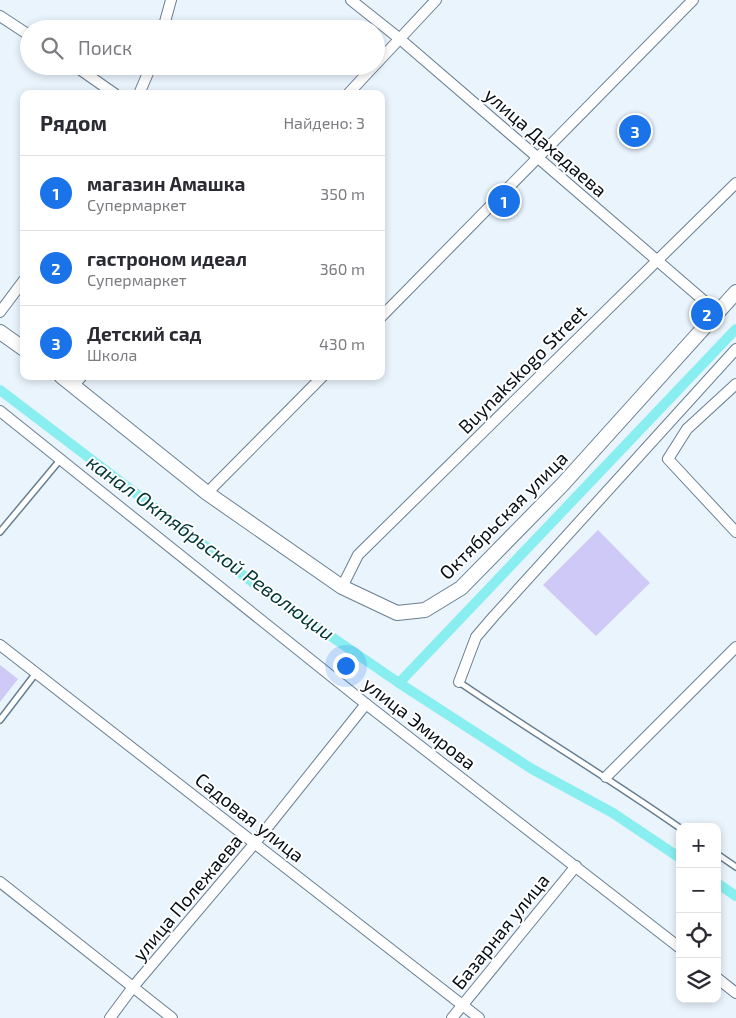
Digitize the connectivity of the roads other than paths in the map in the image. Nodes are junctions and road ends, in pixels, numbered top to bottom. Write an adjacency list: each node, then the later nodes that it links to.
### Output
1 (171, 0): 6 (street)
2 (351, 0): 7 (street, улица Дахадаева)
3 (436, 0): 10 (street)
4 (693, 0): 18 (street)
5 (0, 16): 9 (street)
6 (165, 20)
7 (376, 20)
8 (385, 27): 10 (street, улица Дахадаева)
9 (20, 29)
10 (400, 39): 11 (street); 18 (street, улица Дахадаева)
11 (385, 55)
12 (88, 75): 15 (street)
13 (147, 75): 16 (street)
14 (366, 75): 17 (street)
15 (109, 90)
16 (141, 90)
17 (352, 90)
18 (538, 158): 20 (street, улица Дахадаева); 25 (street)
19 (736, 183): 20 (street, Buynakskogo Street)
20 (657, 261): 24 (street, улица Дахадаева); 37 (street, Buynakskogo Street)
21 (20, 285): 23 (street)
22 (736, 292): 24 (street, Октябрьская улица)
23 (0, 312)
24 (717, 312): 37 (street, Октябрьская улица)
25 (385, 313)
26 (0, 332): 27 (street)
27 (20, 346)
28 (736, 349): 41 (street)
29 (319, 380): 34 (street)
30 (78, 381): 34 (street, Октябрьская улица)
31 (736, 384): 36 (street)
32 (0, 411): 33 (street, улица Эмирова)
33 (61, 459): 35 (lane); 42 (street, улица Эмирова)
34 (207, 494): 37 (street, Октябрьская улица)
35 (0, 532)
36 (736, 532)
37 (342, 587)
38 (0, 645): 40 (street, Садовая улица)
39 (736, 647): 44 (street)
40 (36, 673): 43 (lane); 46 (street, Садовая улица)
41 (459, 682): 44 (lane)
42 (366, 704): 46 (street, улица Полежаева); 48 (street, улица Эмирова)
43 (0, 720)
44 (606, 777): 45 (lane)
45 (676, 825)
46 (255, 843): 53 (street, улица Полежаева); 55 (street, Садовая улица)
47 (721, 857): 49 (lane)
48 (576, 866): 51 (street, улица Эмирова); 55 (street, Базарная улица)
49 (736, 866)
50 (0, 882): 53 (street)
51 (676, 945)
52 (721, 981): 54 (street)
53 (133, 987): 56 (street, улица Полежаева); 57 (street)
54 (736, 993)
55 (463, 1005): 58 (street, Базарная улица); 59 (street, Садовая улица)
56 (110, 1018)
57 (172, 1018)
58 (452, 1018)
59 (479, 1018)

